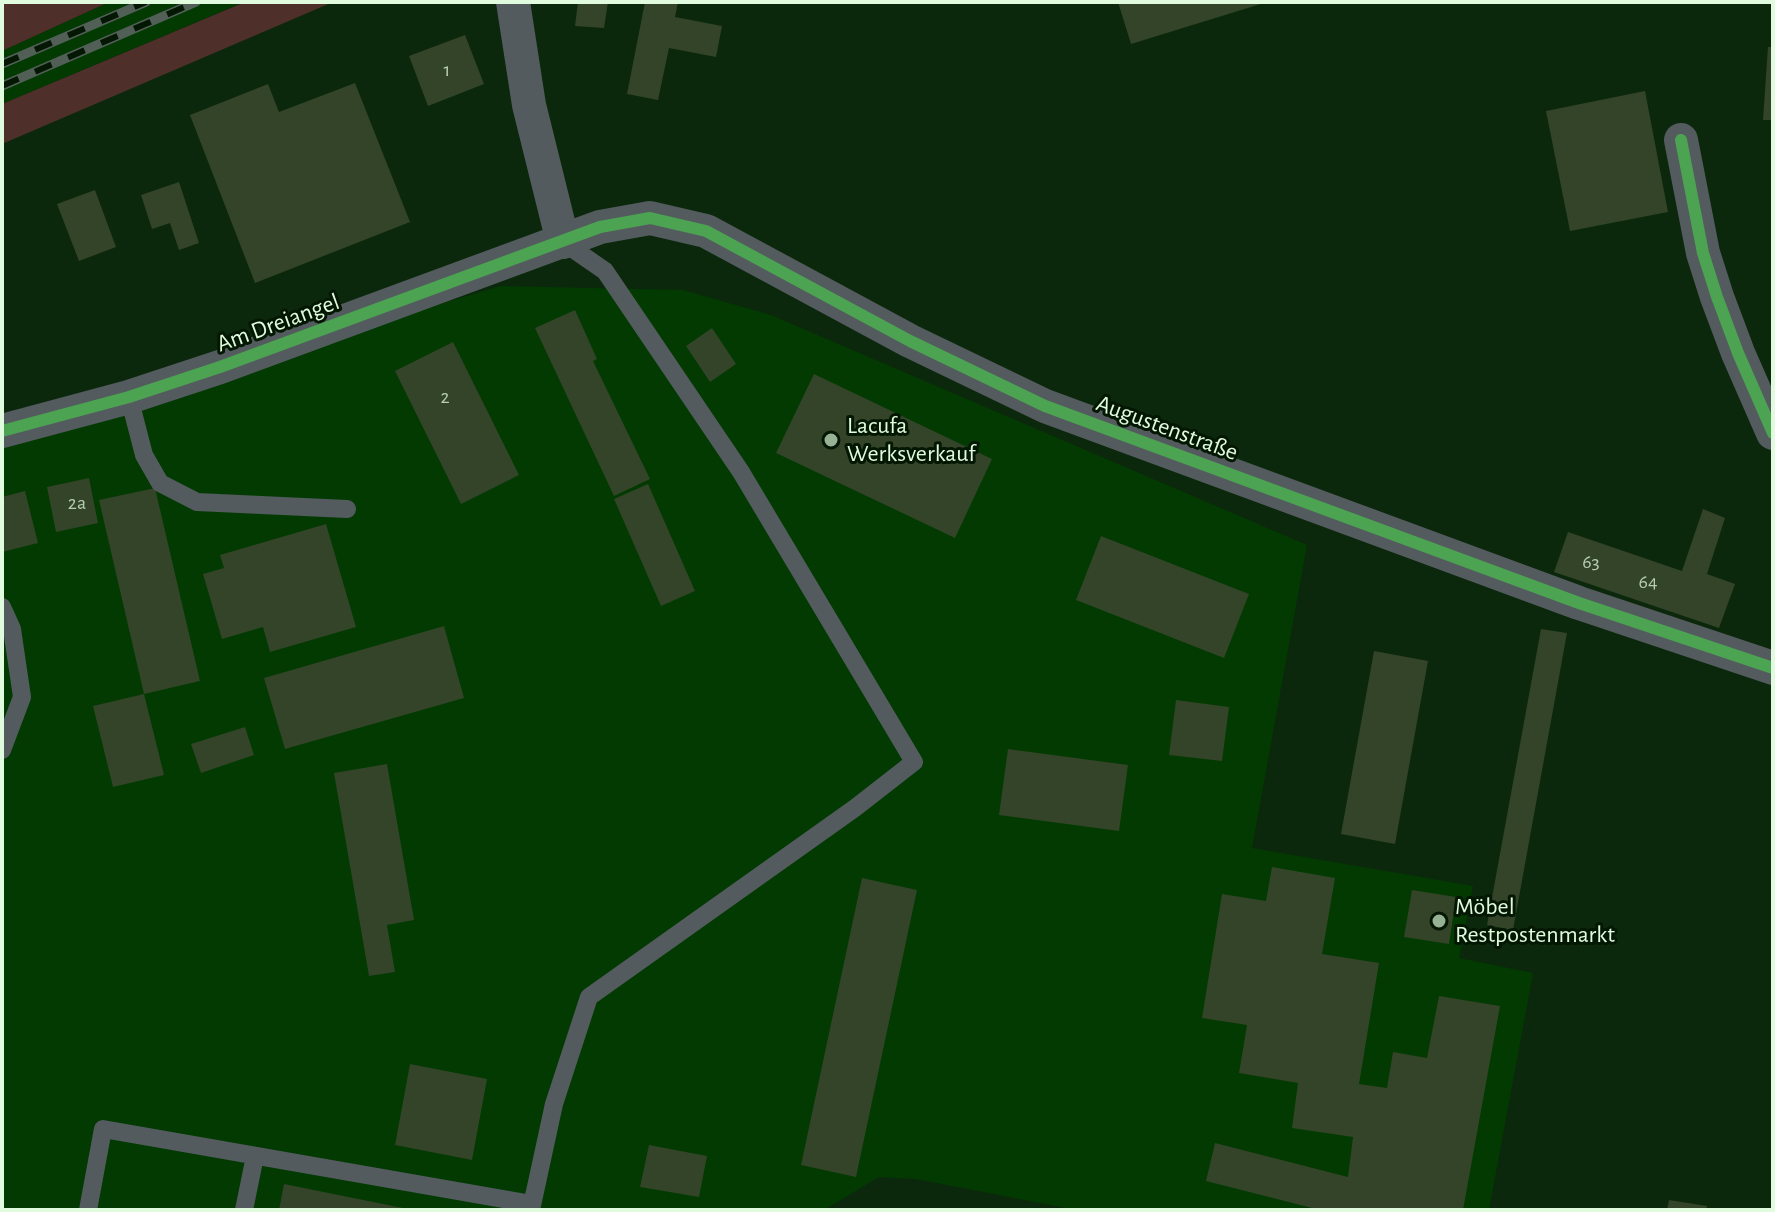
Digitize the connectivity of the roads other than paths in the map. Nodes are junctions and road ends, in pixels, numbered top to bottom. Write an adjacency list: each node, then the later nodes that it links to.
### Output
1 (513, 2): 3 (street)
2 (1681, 140): 6 (street)
3 (563, 242): 4 (street, Am Dreiangel); 9 (street, Augustenstraße); 12 (lane)
4 (129, 397): 5 (street, Am Dreiangel); 7 (lane)
5 (2, 431)
6 (1773, 433)
7 (347, 509)
8 (2, 607): 10 (lane)
9 (1773, 668)
10 (2, 750)
11 (255, 1156): 12 (lane); 13 (lane); 14 (lane)
12 (531, 1207)
13 (88, 1210)
14 (244, 1210)

